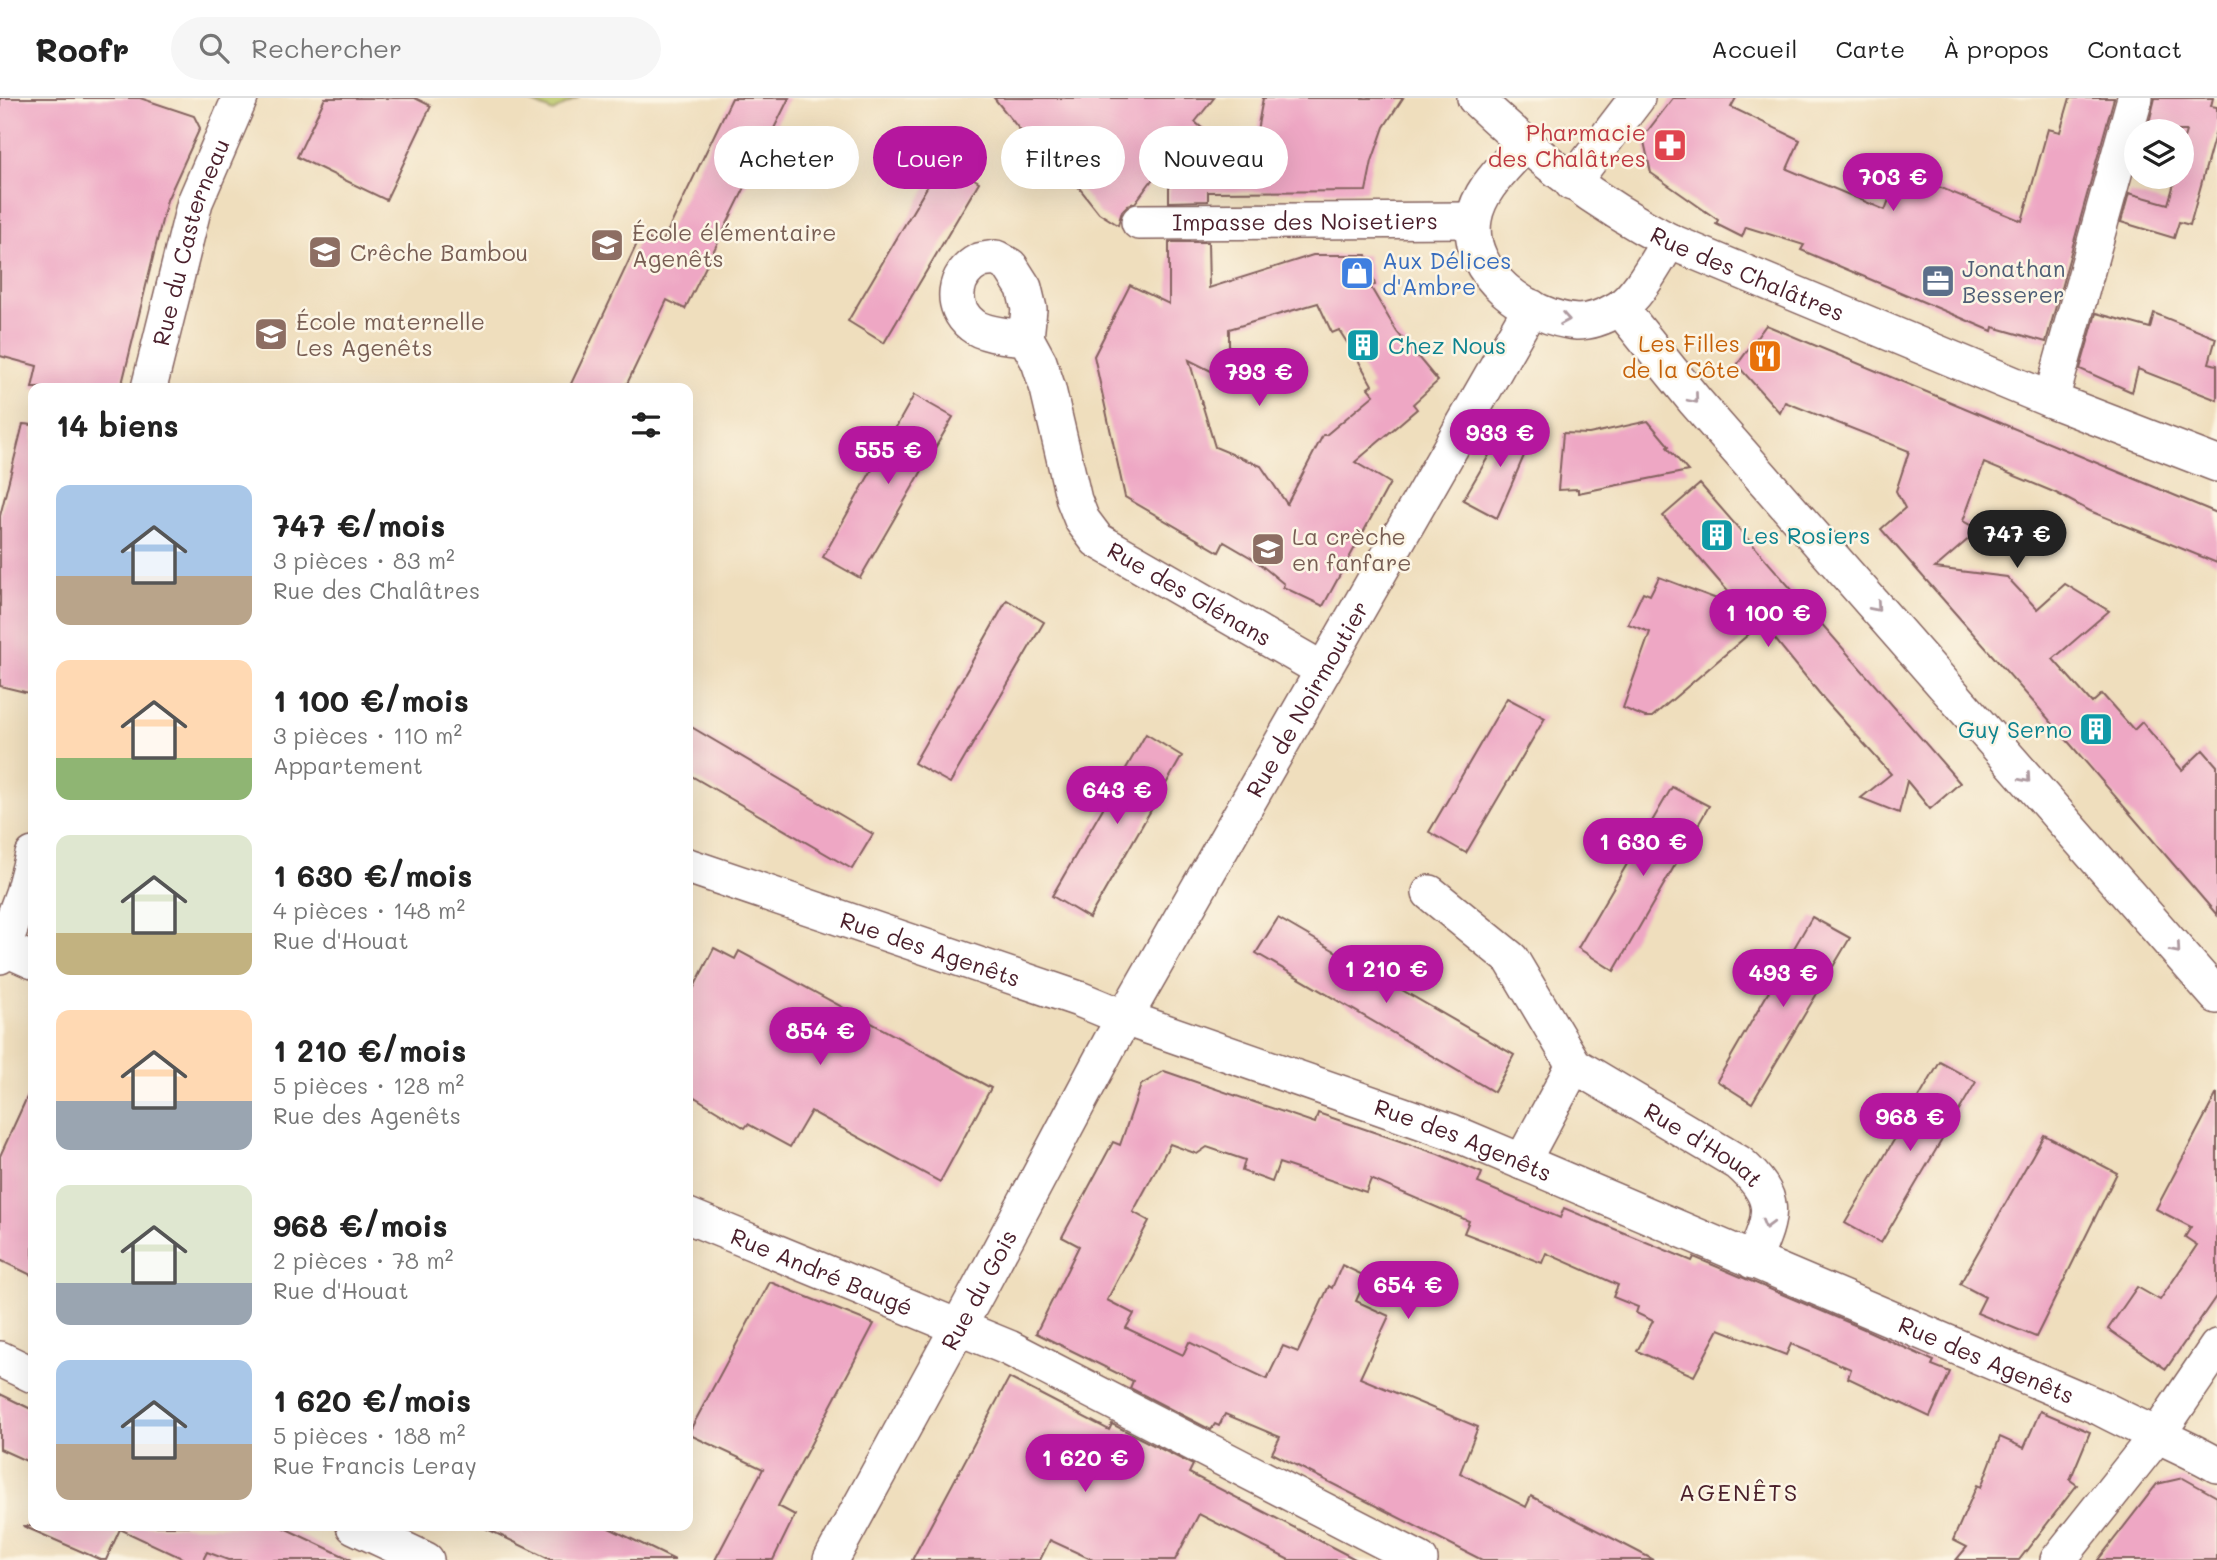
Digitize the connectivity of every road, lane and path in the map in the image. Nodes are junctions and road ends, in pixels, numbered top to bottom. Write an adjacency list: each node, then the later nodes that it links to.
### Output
1 (1475, 98): 5 (street, Rue des Chalâtres)
2 (1637, 98): 6 (street)
3 (2135, 98): 14 (street)
4 (229, 101): 13 (street, Rue du Casterneau)
5 (1524, 145): 6 (street, Rue des Chalâtres); 7 (street)
6 (1572, 183): 9 (street, Rue des Chalâtres)
7 (1473, 220): 8 (street, Impasse des Noisetiers); 10 (street)
8 (1139, 222)
9 (1669, 242): 11 (street); 14 (street, Rue des Chalâtres)
10 (1531, 307): 11 (street, one-way to 11); 16 (street, Rue de Noirmoutier)
11 (1620, 308): 21 (street, one-way to 21)
12 (1026, 338): 16 (street, Rue des Glénans)
13 (150, 383)
14 (2051, 400): 15 (street, Rue des Chalâtres)
15 (2217, 464)
16 (1323, 670): 22 (street, Rue de Noirmoutier)
17 (693, 868): 22 (street, Rue des Agenêts)
18 (28, 879): 20 (street)
19 (1430, 893): 23 (street, Rue d'Houat)
20 (12, 955)
21 (2217, 996)
22 (1125, 1018): 24 (street, Rue des Agenêts); 27 (street, Rue du Gois)
23 (1574, 1065): 24 (street); 26 (street, Rue d'Houat, one-way to 26)
24 (1522, 1162): 26 (street, Rue des Agenêts)
25 (693, 1218): 27 (street, Rue André Baugé)
26 (1753, 1261): 31 (street, Rue des Agenêts)
27 (959, 1326): 35 (street, Rue du Gois); 36 (street, Rue André Baugé)
28 (2217, 1347): 31 (street)
29 (0, 1359): 30 (street)
30 (28, 1373)
31 (2158, 1434): 32 (street, Rue des Agenêts); 37 (street)
32 (2217, 1465)
33 (365, 1531): 34 (street)
34 (426, 1560)
35 (831, 1560)
36 (1420, 1560)
37 (2058, 1560)

